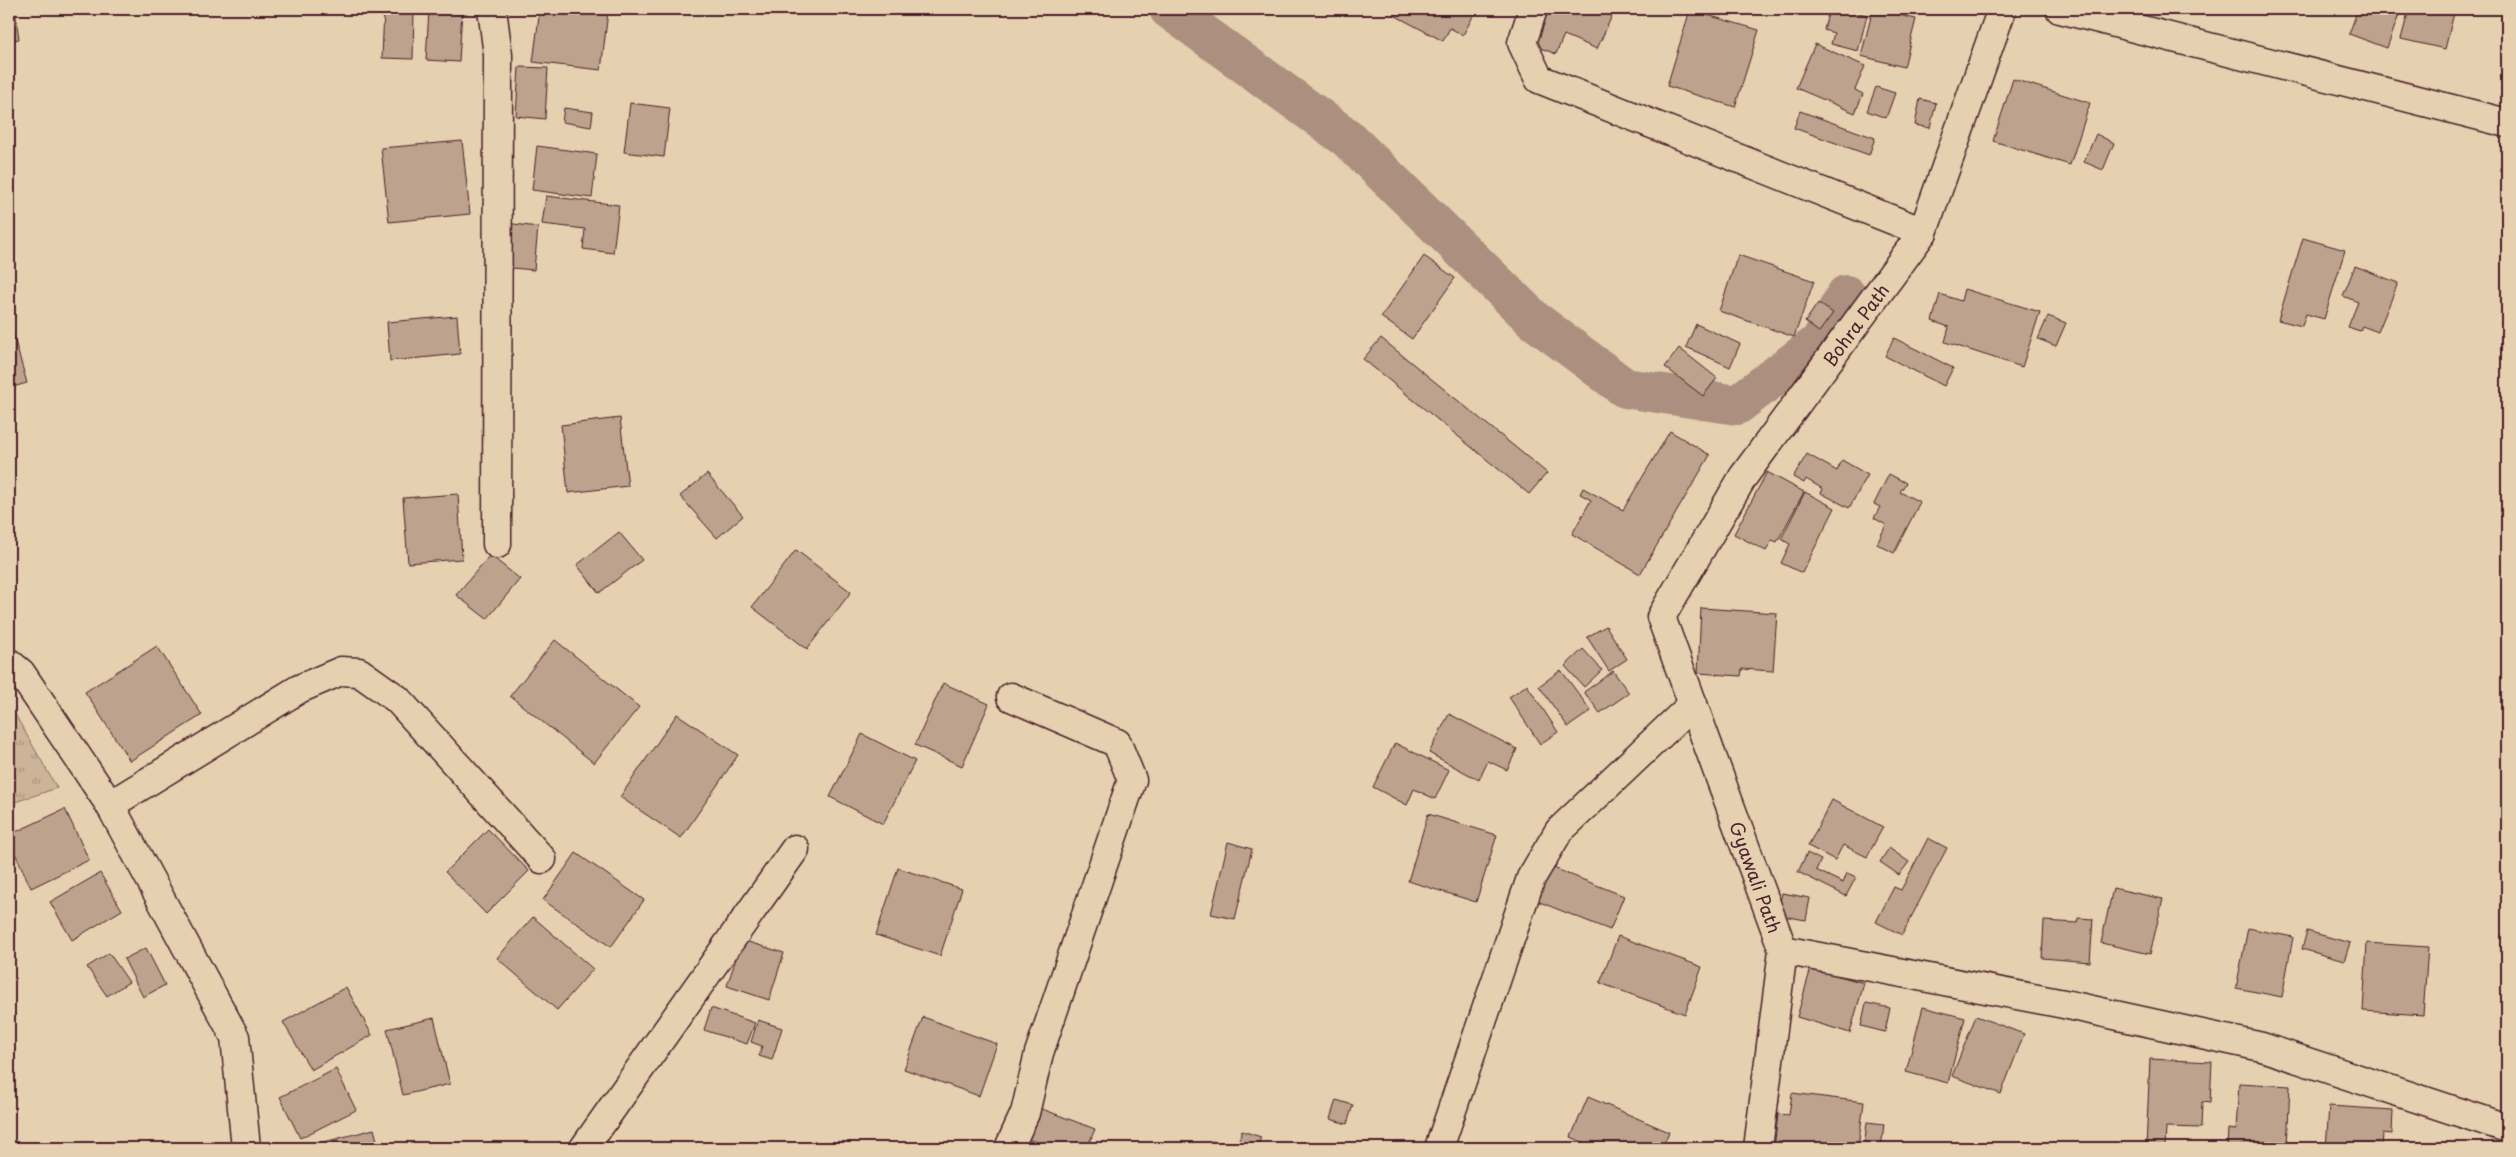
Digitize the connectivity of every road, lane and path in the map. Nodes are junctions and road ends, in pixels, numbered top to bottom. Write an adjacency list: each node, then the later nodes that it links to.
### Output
1 (492, 9): 7 (street)
2 (1533, 9): 6 (street)
3 (2002, 9): 6 (street, Bohra Path)
4 (2060, 9): 5 (street)
5 (2507, 123)
6 (1923, 232): 8 (street, Bohra Path)
7 (497, 544)
8 (1661, 617): 11 (street, Gyawali Path)
9 (9, 663): 12 (street)
10 (1010, 696): 19 (street)
11 (1693, 704): 15 (street, Gyawali Path); 20 (street)
12 (110, 805): 14 (street); 17 (street)
13 (795, 849): 18 (street)
14 (542, 859)
15 (1783, 950): 16 (street); 21 (street, Gyawali Path)
16 (2507, 1128)
17 (246, 1148)
18 (584, 1148)
19 (1009, 1148)
20 (1439, 1148)
21 (1758, 1148)

